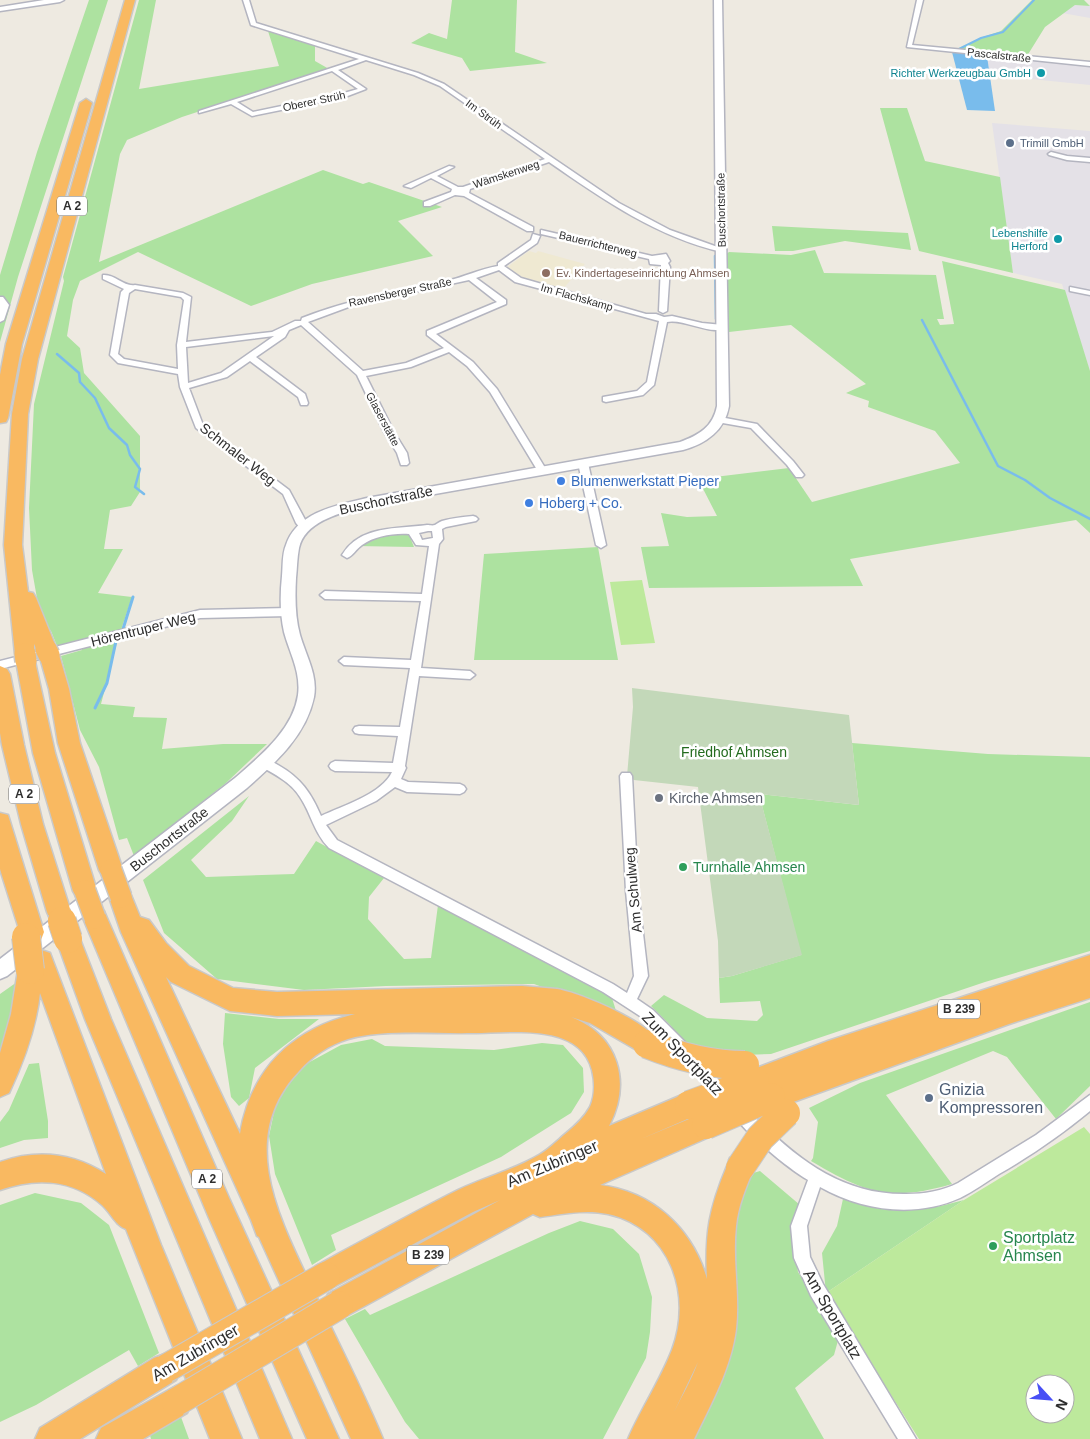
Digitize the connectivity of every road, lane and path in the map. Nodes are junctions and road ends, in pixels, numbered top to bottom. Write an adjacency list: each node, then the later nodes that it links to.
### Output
1 (60, 0): 6 (main road)
2 (130, 0): 56 (highway, A 2)
3 (246, 0): 7 (street, Im Strüh)
4 (718, 0): 22 (main road, Buschortstraße)
5 (920, 0): 8 (street, Pascalstraße)
6 (0, 9)
7 (364, 59): 9 (street, Oberer Strüh); 14 (street, Im Strüh)
8 (1090, 64)
9 (333, 69): 11 (street, Oberer Strüh); 11 (street, Oberer Strüh)
10 (89, 92): 43 (highway, A 2)
11 (232, 102): 12 (street, Oberer Strüh)
12 (201, 112)
13 (1051, 154): 15 (street)
14 (549, 160): 19 (street, Wämskenweg); 22 (street, Im Strüh)
15 (1090, 160)
16 (451, 167): 17 (street)
17 (432, 176): 18 (street); 19 (street, Wämskenweg)
18 (408, 186)
19 (460, 191): 20 (street, Wämskenweg); 21 (street)
20 (427, 204)
21 (540, 234): 23 (street, Ravensberger Straße); 30 (street, Bauerrichterweg)
22 (722, 250): 33 (main road, Buschortstraße)
23 (500, 267): 25 (street, Ravensberger Straße); 30 (street, Im Flachskamp)
24 (106, 277): 26 (street)
25 (469, 277): 32 (street, Ravensberger Straße); 36 (street)
26 (128, 288): 35 (street, Schmaler Weg); 38 (street)
27 (1073, 289): 28 (street)
28 (1090, 293)
29 (0, 299): 31 (street)
30 (664, 316): 33 (street, Im Flachskamp); 41 (street, Bauerrichterweg)
31 (0, 320)
32 (302, 322): 34 (street, Ravensberger Straße); 39 (street, Glaserstätte)
33 (723, 327): 44 (main road, Buschortstraße)
34 (285, 330): 35 (street, Ravensberger Straße); 37 (street)
35 (181, 346): 38 (street, Schmaler Weg)
36 (450, 348): 39 (street, Glaserstätte); 47 (street)
37 (250, 358): 40 (street); 42 (street)
38 (182, 372): 40 (street, Schmaler Weg)
39 (361, 374): 46 (street, Glaserstätte)
40 (184, 387): 50 (street, Schmaler Weg)
41 (606, 399)
42 (304, 403)
43 (0, 418)
44 (720, 420): 45 (main road, Buschortstraße); 48 (street)
45 (583, 463): 47 (main road, Buschortstraße); 54 (street)
46 (404, 464)
47 (542, 470): 50 (main road, Buschortstraße)
48 (799, 475)
49 (473, 518): 51 (street)
50 (304, 526): 59 (main road, Buschortstraße)
51 (437, 528): 52 (street); 53 (street)
52 (415, 531): 53 (street); 55 (street)
53 (434, 543): 58 (street)
54 (601, 545)
55 (347, 555)
56 (15, 569): 75 (highway, bridge); 97 (highway, A 2, bridge)
57 (325, 595): 58 (street)
58 (427, 598): 62 (street)
59 (289, 612): 61 (street, Hörentruper Weg); 67 (main road, Buschortstraße)
60 (344, 661): 62 (street)
61 (0, 665)
62 (416, 668): 64 (street); 66 (street)
63 (0, 674): 96 (highway, A 2, bridge)
64 (470, 674)
65 (359, 730): 66 (street)
66 (405, 732): 69 (street)
67 (264, 763): 74 (street, Zum Sportplatz); 78 (main road, Buschortstraße)
68 (335, 766): 69 (street)
69 (400, 768): 71 (street)
70 (626, 776): 80 (street, Am Schulweg)
71 (394, 781): 72 (street); 74 (street)
72 (460, 789)
73 (0, 822): 76 (highway, bridge)
74 (319, 823): 80 (street, Zum Sportplatz)
75 (121, 897): 83 (highway, bridge); 90 (highway)
76 (36, 966): 82 (highway); 91 (highway)
77 (1090, 966): 81 (highway, Am Zubringer / B 239)
78 (0, 970)
79 (1090, 987): 81 (highway, Am Zubringer / B 239)
80 (629, 1001): 88 (street, Zum Sportplatz)
81 (838, 1061): 83 (highway); 83 (highway, Am Zubringer / B 239)
82 (0, 1084)
83 (764, 1089): 85 (highway, Am Zubringer / B 239, bridge); 99 (highway, bridge)
84 (1090, 1102): 88 (street, Zum Sportplatz)
85 (698, 1115): 86 (highway, Am Zubringer / B 239); 89 (highway, Am Zubringer / B 239)
86 (553, 1162): 90 (highway); 93 (highway, Am Zubringer / B 239, bridge)
87 (0, 1176): 91 (highway)
88 (816, 1178): 100 (street, Am Sportplatz)
89 (518, 1206): 94 (highway, Am Zubringer / B 239, bridge); 98 (highway)
90 (267, 1226): 92 (highway)
91 (147, 1246): 95 (highway)
92 (365, 1432)
93 (52, 1437)
94 (112, 1439)
95 (226, 1439)
96 (276, 1439)
97 (323, 1439)
98 (644, 1439)
99 (677, 1439)
100 (908, 1439)

